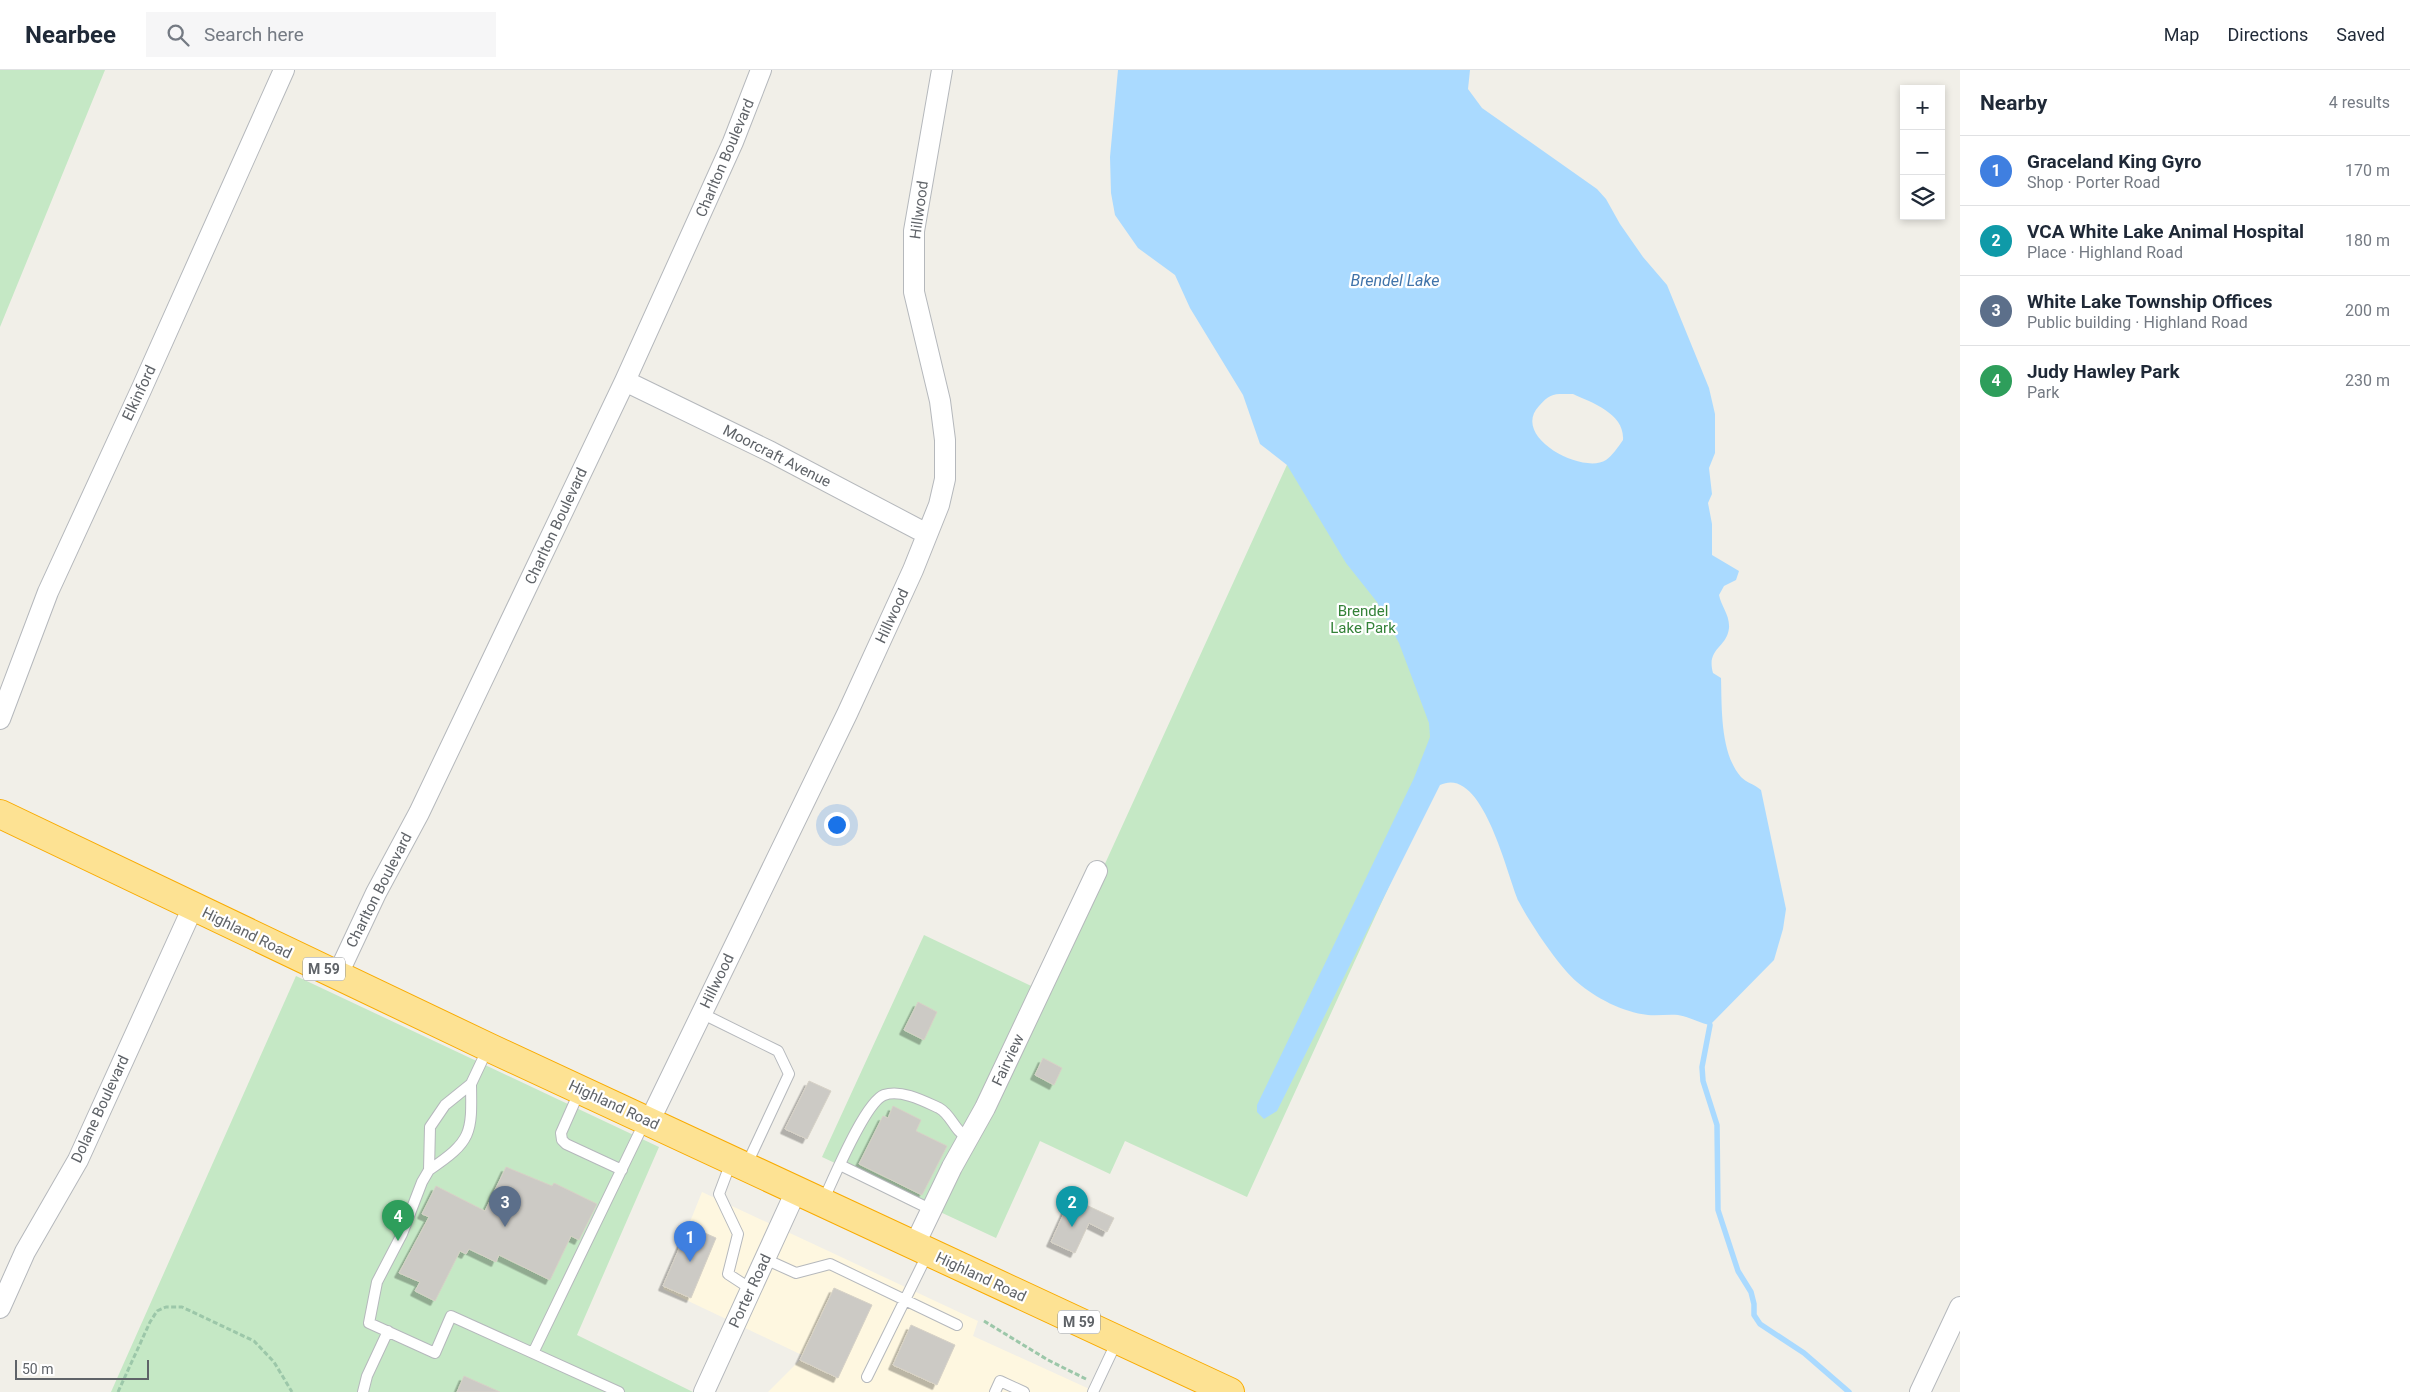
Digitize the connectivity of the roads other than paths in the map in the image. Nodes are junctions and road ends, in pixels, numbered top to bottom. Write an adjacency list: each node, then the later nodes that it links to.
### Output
1 (284, 70): 6 (street, Elkinford)
2 (761, 70): 4 (street, Charlton Boulevard)
3 (942, 70): 5 (street, Hillwood)
4 (625, 381): 5 (street, Moorcraft Avenue); 10 (street, Charlton Boulevard)
5 (927, 534): 11 (street, Hillwood)
6 (0, 719)
7 (0, 814): 9 (highway, Highland Road / M 59)
8 (1097, 871): 16 (street, Fairview)
9 (193, 907): 10 (highway, Highland Road / M 59); 29 (street, Dolane Boulevard)
10 (337, 976): 12 (highway, Highland Road / M 59)
11 (701, 1013): 15 (street, Hillwood); 17 (lane)
12 (488, 1047): 13 (lane); 14 (highway, Highland Road / M 59)
13 (471, 1084): 19 (lane); 19 (lane)
14 (580, 1090): 15 (highway, Highland Road / M 59); 20 (lane)
15 (647, 1121): 17 (highway, Highland Road / M 59); 20 (lane)
16 (968, 1137): 18 (lane); 23 (street, Fairview)
17 (738, 1164): 21 (highway, Highland Road / M 59); 26 (lane)
18 (840, 1165): 22 (lane); 23 (lane)
19 (429, 1170): 31 (lane)
20 (622, 1170): 33 (lane)
21 (796, 1191): 22 (highway, Highland Road / M 59); 25 (street, Porter Road)
22 (822, 1203): 24 (highway, Highland Road / M 59)
23 (932, 1210): 24 (street, Fairview)
24 (921, 1249): 27 (lane); 32 (highway, Highland Road / M 59)
25 (765, 1259): 26 (street, Porter Road); 27 (lane)
26 (751, 1289): 38 (street, Porter Road)
27 (906, 1299): 30 (lane); 34 (lane)
28 (1960, 1307): 42 (street)
29 (0, 1308)
30 (957, 1325)
31 (388, 1331): 33 (lane); 36 (lane)
32 (1117, 1340): 35 (lane); 41 (highway, Highland Road / M 59)
33 (533, 1353): 37 (lane)
34 (867, 1377)
35 (1095, 1388)
36 (363, 1392)
37 (618, 1392)
38 (704, 1392)
39 (994, 1392): 40 (lane)
40 (1024, 1392)
41 (1230, 1392)
42 (1920, 1392)

